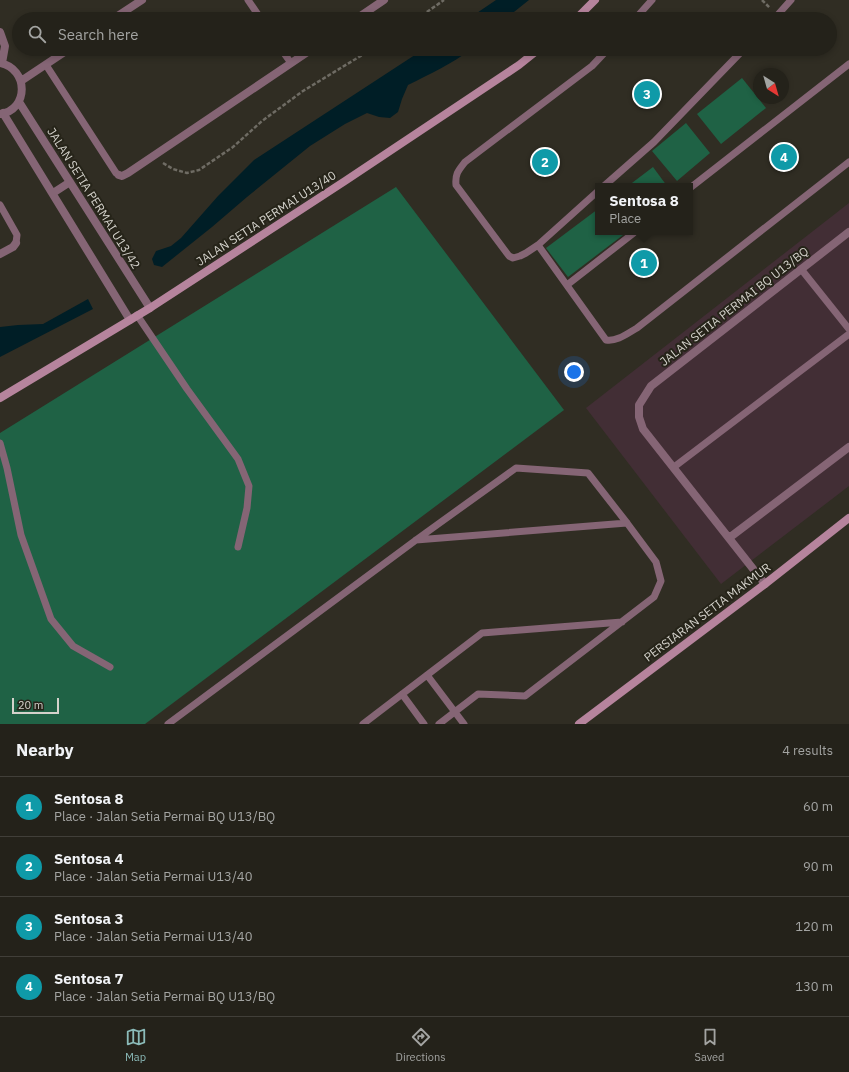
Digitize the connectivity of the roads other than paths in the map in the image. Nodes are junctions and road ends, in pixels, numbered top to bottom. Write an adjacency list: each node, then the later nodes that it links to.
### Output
1 (142, 0): 7 (street)
2 (248, 0): 8 (lane)
3 (384, 0): 9 (street)
4 (595, 0): 10 (street)
5 (652, 0): 11 (lane)
6 (791, 0): 12 (lane)
7 (124, 12)
8 (256, 12)
9 (366, 12)
10 (583, 12)
11 (641, 12)
12 (780, 12)
13 (0, 32): 20 (street)
14 (58, 56): 22 (street)
15 (286, 56): 21 (lane)
16 (302, 56): 21 (street)
17 (530, 56): 42 (street, JALAN SETIA PERMAI U13/40)
18 (601, 56): 38 (lane)
19 (737, 56): 30 (lane)
20 (1, 63): 24 (street)
21 (291, 63): 28 (street)
22 (46, 64): 24 (street); 28 (lane)
23 (849, 64): 31 (lane)
24 (21, 81): 25 (street)
25 (19, 102): 26 (street); 29 (street, JALAN SETIA PERMAI U13/42)
26 (2, 114): 32 (street)
27 (849, 162): 41 (lane)
28 (119, 175)
29 (70, 182): 32 (street); 42 (street, JALAN SETIA PERMAI U13/42)
30 (607, 183)
31 (693, 186)
32 (53, 193): 44 (street)
33 (595, 195): 38 (lane)
34 (0, 205): 37 (lane)
35 (849, 232): 40 (street, JALAN SETIA PERMAI BQ U13/BQ)
36 (630, 235): 41 (lane)
37 (16, 243): 39 (street)
38 (538, 245): 41 (lane)
39 (0, 254)
40 (801, 269): 45 (lane); 50 (street, JALAN SETIA PERMAI BQ U13/BQ)
41 (567, 285)
42 (150, 308): 43 (street, JALAN SETIA PERMAI U13/40)
43 (137, 315): 44 (street, JALAN SETIA PERMAI U13/40); 55 (lane)
44 (130, 320): 47 (street, JALAN SETIA PERMAI U13/40)
45 (849, 329)
46 (849, 334): 50 (lane)
47 (0, 398)
48 (0, 443): 58 (lane)
49 (849, 447): 53 (street)
50 (674, 467): 53 (street)
51 (849, 518): 56 (street, PERSIARAN SETIA MAKMUR)
52 (627, 523): 54 (lane); 54 (lane); 57 (lane)
53 (729, 538): 56 (street)
54 (416, 540): 62 (lane)
55 (238, 547)
56 (765, 584): 67 (street, PERSIARAN SETIA MAKMUR)
57 (622, 622): 59 (lane); 61 (lane)
58 (110, 667)
59 (427, 675): 60 (lane); 61 (lane)
60 (402, 694): 63 (lane); 64 (lane)
61 (454, 712): 65 (lane); 66 (lane)
62 (168, 724)
63 (363, 724)
64 (424, 724)
65 (439, 724)
66 (464, 724)
67 (579, 724)

